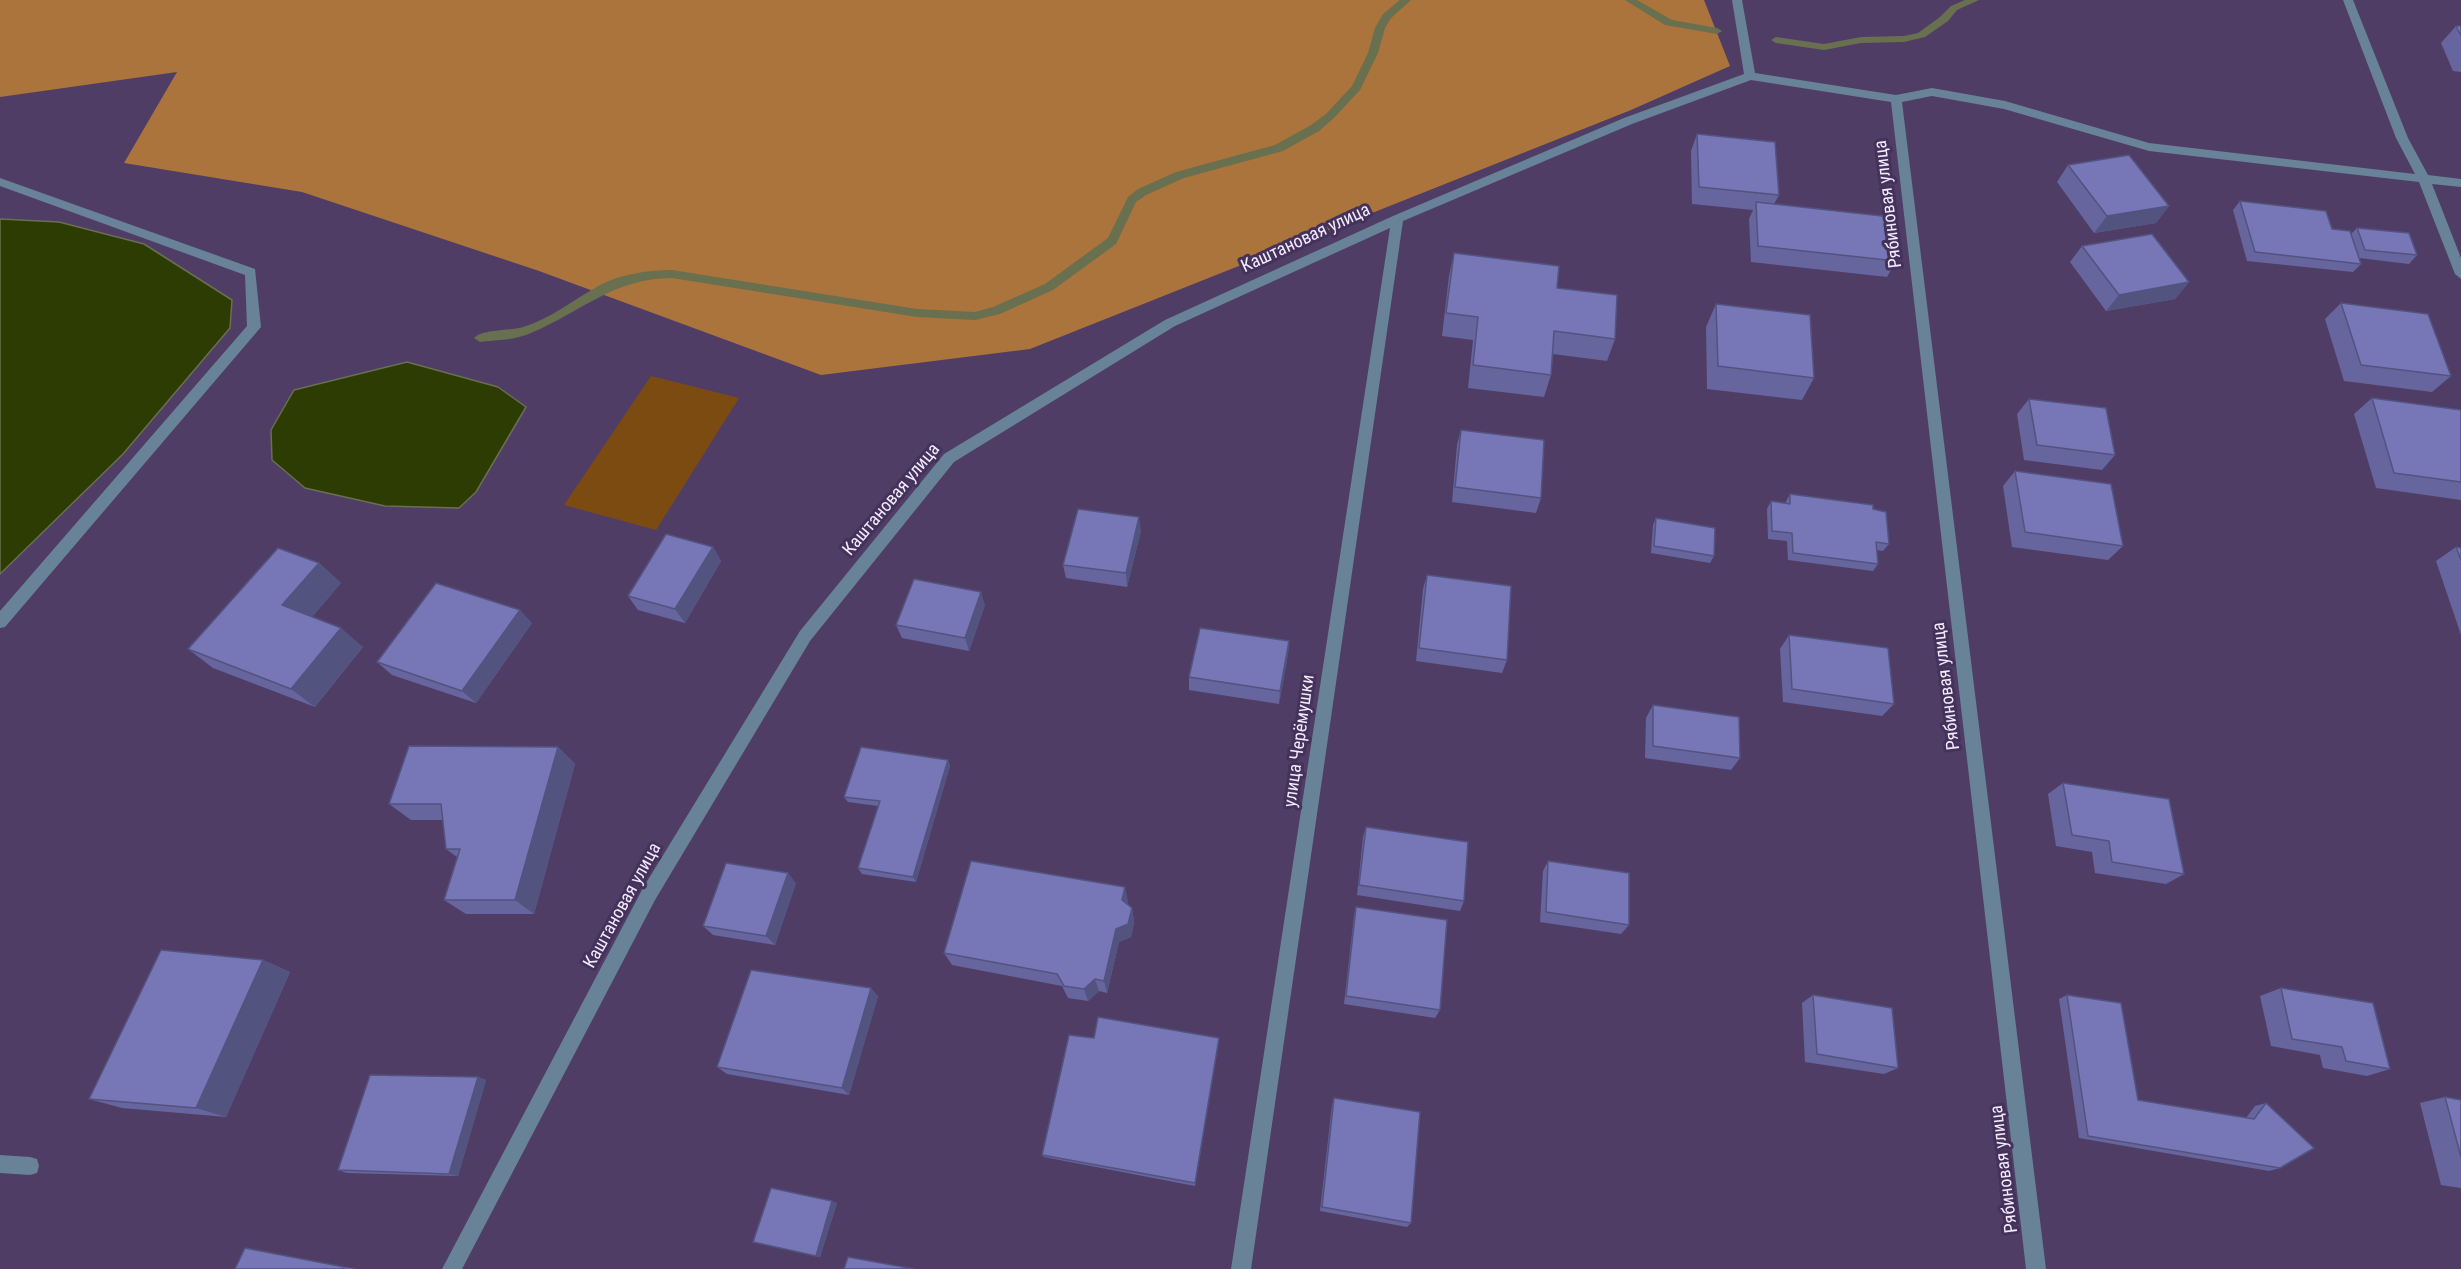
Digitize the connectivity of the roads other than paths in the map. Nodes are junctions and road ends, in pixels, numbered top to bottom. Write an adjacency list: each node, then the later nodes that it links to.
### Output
1 (1737, 0): 3 (street)
2 (2348, 0): 5 (street)
3 (1750, 76): 4 (street); 8 (street, Каштановая улица)
4 (1896, 99): 5 (street); 15 (street, Рябиновая улица)
5 (2424, 179): 7 (street); 9 (street)
6 (1, 182): 10 (street)
7 (2461, 183)
8 (1397, 219): 13 (street, Каштановая улица); 14 (street, улица Черёмушки)
9 (2461, 273)
10 (0, 622)
11 (0, 1164): 12 (street)
12 (30, 1166)
13 (452, 1269)
14 (1241, 1269)
15 (2036, 1269)

